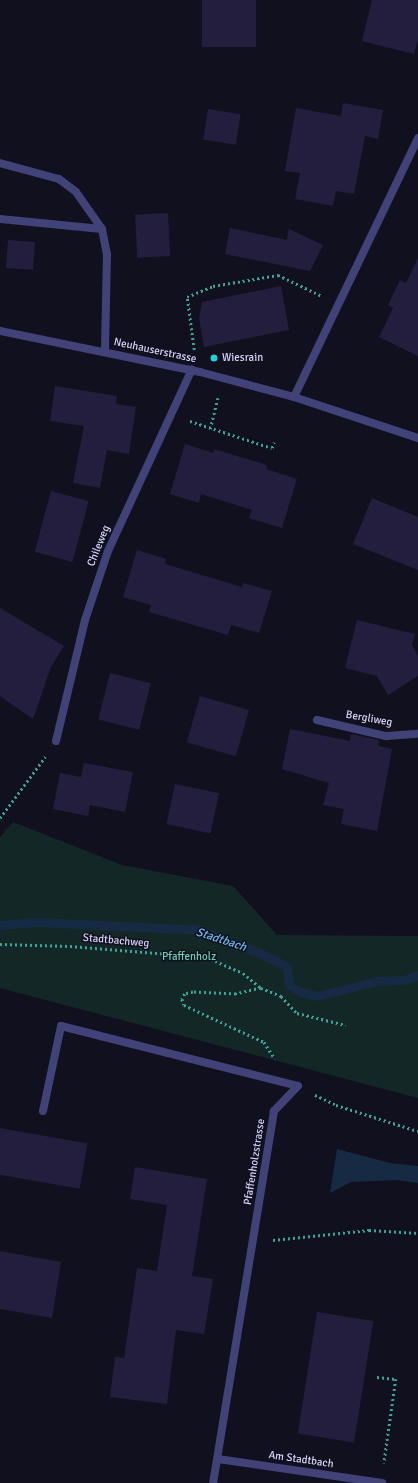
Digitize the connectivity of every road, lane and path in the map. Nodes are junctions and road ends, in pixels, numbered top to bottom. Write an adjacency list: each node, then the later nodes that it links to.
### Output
1 (418, 138): 5 (street)
2 (0, 163): 4 (street)
3 (0, 219): 4 (street)
4 (102, 229): 7 (street)
5 (338, 304): 8 (path); 10 (street)
6 (0, 331): 7 (street, Neuhauserstrasse)
7 (105, 351): 8 (street, Neuhauserstrasse)
8 (192, 370): 9 (street, Neuhauserstrasse); 11 (street, Chileweg)
9 (223, 378): 10 (street, Neuhauserstrasse); 12 (path)
10 (294, 397): 13 (street, Neuhauserstrasse)
11 (171, 414): 12 (path); 17 (street, Chileweg)
12 (210, 429): 14 (path)
13 (418, 438)
14 (274, 442)
15 (317, 720): 16 (street, Bergliweg)
16 (418, 734)
17 (56, 741): 18 (path)
18 (0, 818)
19 (0, 944): 20 (path, Stadtbachweg)
20 (261, 988): 21 (path, Stadtbachweg); 22 (path)
21 (346, 1025)
22 (276, 1061)
23 (298, 1086): 24 (street); 25 (path); 27 (street, Pfaffenholzstrasse)
24 (43, 1111)
25 (418, 1131)
26 (418, 1233): 27 (path)
27 (254, 1242): 29 (street, Pfaffenholzstrasse)
28 (377, 1376): 31 (path)
29 (218, 1458): 30 (street, Pfaffenholzstrasse); 31 (street, Am Stadtbach)
30 (213, 1483)
31 (381, 1483)

